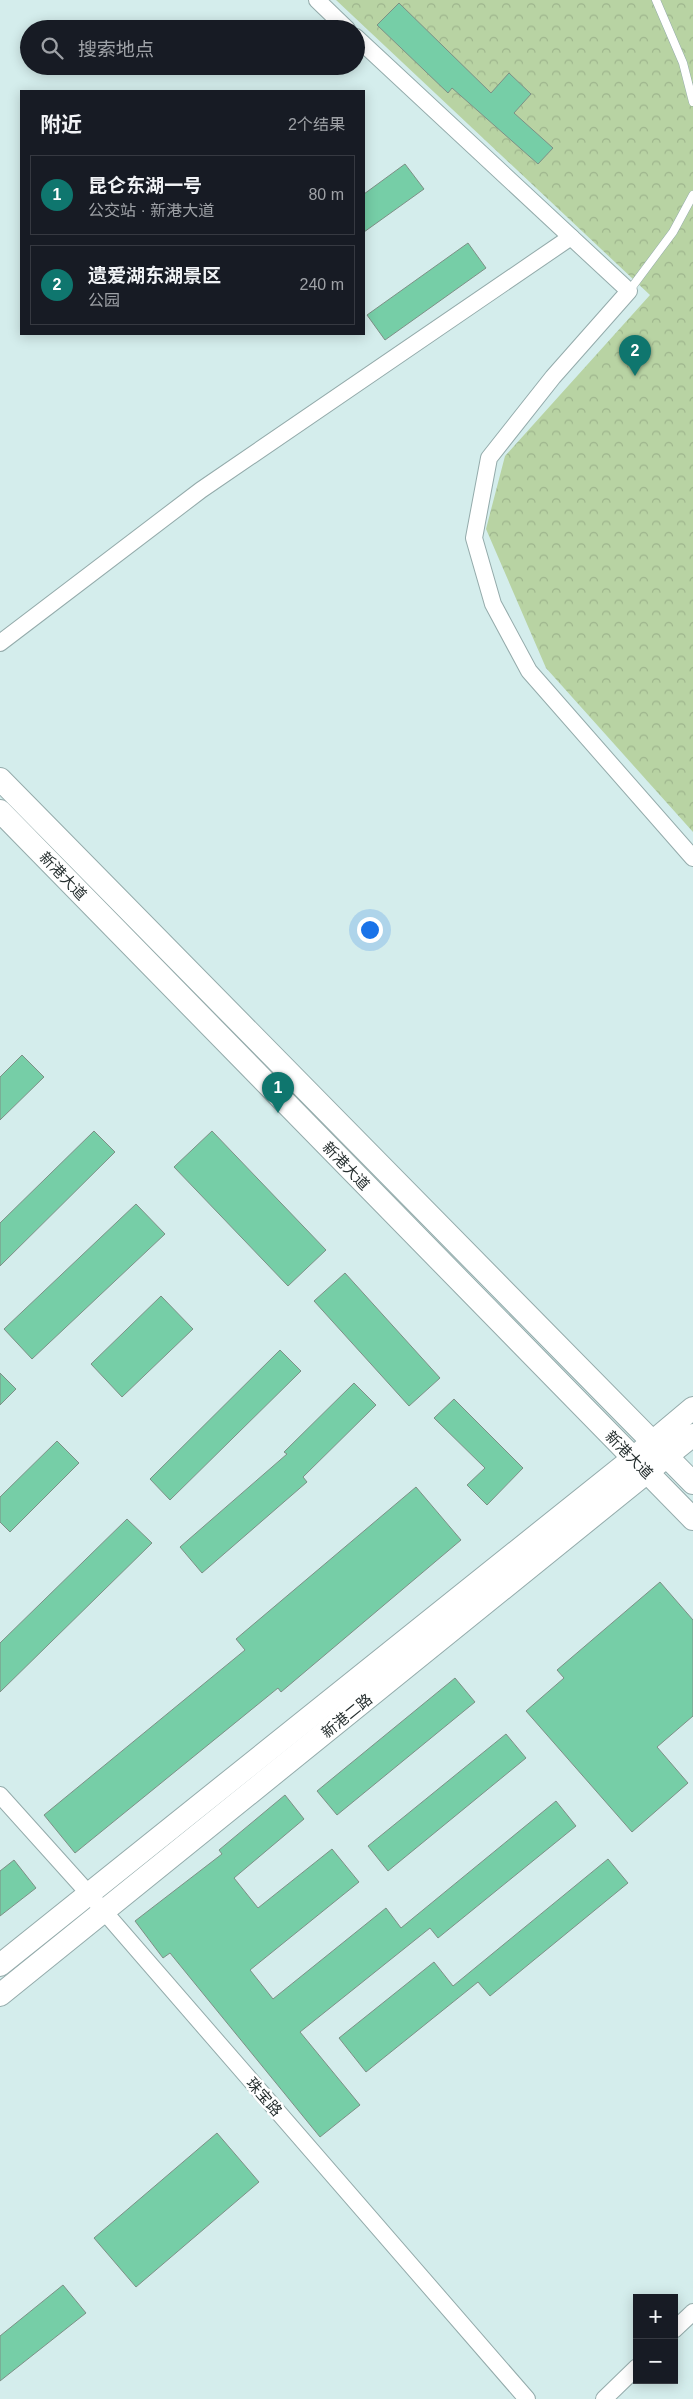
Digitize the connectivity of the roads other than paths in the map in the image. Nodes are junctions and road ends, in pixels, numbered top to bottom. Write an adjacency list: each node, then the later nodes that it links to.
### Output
1 (317, 0): 3 (street)
2 (656, 0): 5 (lane)
3 (338, 20)
4 (365, 45): 7 (street)
5 (693, 102)
6 (693, 195): 8 (lane)
7 (571, 237): 8 (street); 9 (street)
8 (629, 291): 12 (street)
9 (0, 643)
10 (0, 780): 15 (main road, 新港大道)
11 (0, 811): 16 (main road, 新港大道)
12 (693, 858)
13 (693, 1408): 15 (main road, 新港二路)
14 (693, 1435): 15 (main road, 新港二路)
15 (659, 1449): 16 (main road, 新港二路); 17 (main road, 新港大道)
16 (640, 1466): 18 (main road, 新港大道); 20 (main road, 新港二路); 21 (main road, 新港二路)
17 (693, 1483)
18 (693, 1519)
19 (0, 1795): 20 (street, 珠宝路)
20 (89, 1894): 21 (street, 珠宝路); 22 (main road, 新港二路)
21 (103, 1912): 23 (main road, 新港二路); 27 (street, 珠宝路)
22 (0, 1965)
23 (0, 1995)
24 (693, 2312): 25 (street)
25 (678, 2326)
26 (633, 2371): 28 (street)
27 (527, 2399)
28 (604, 2399)

